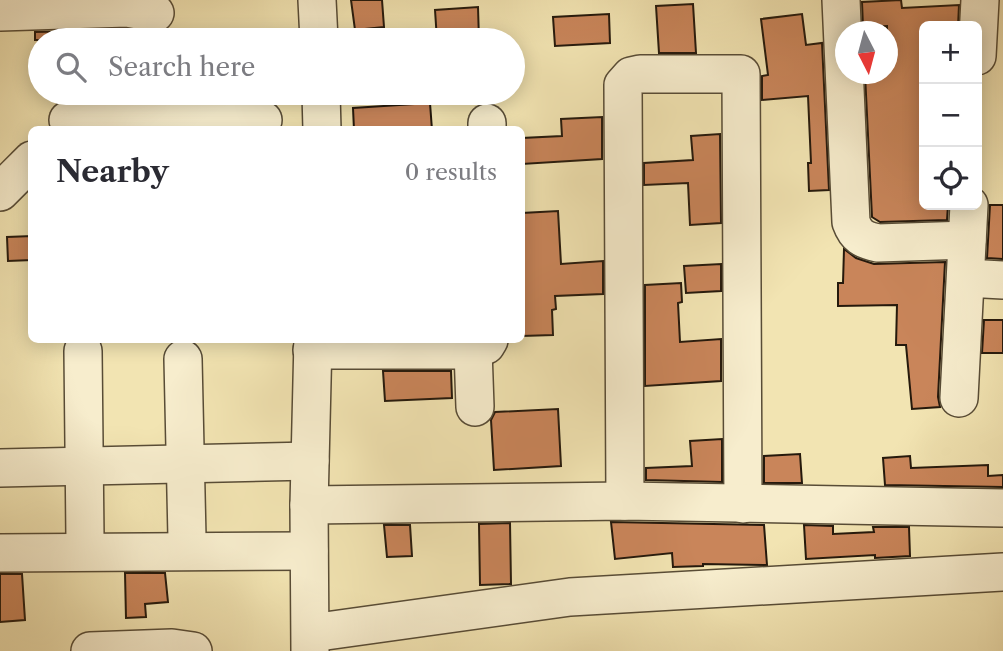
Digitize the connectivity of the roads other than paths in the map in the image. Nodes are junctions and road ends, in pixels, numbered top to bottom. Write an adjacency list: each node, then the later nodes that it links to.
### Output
1 (317, 0): 7 (street)
2 (841, 0): 14 (street)
3 (980, 0): 6 (street)
4 (0, 12): 5 (street)
5 (151, 18)
6 (979, 21)
7 (318, 28)
8 (321, 105): 11 (street)
9 (73, 114): 10 (street)
10 (263, 120)
11 (322, 126)
12 (28, 164): 13 (street)
13 (0, 192)
14 (968, 223): 15 (street)
15 (966, 278): 16 (street); 21 (street)
16 (1003, 280)
17 (313, 345): 18 (street); 23 (street)
18 (481, 345): 22 (street)
19 (83, 351): 25 (street)
20 (183, 359): 24 (street)
21 (959, 398)
22 (475, 407)
23 (310, 461): 24 (street); 29 (street)
24 (186, 463): 25 (street); 31 (street)
25 (84, 464): 26 (street); 32 (street)
26 (0, 468)
27 (625, 502): 28 (street); 28 (street); 29 (street)
28 (743, 504): 30 (street)
29 (309, 505): 33 (street)
30 (1003, 508)
31 (187, 538)
32 (85, 539)
33 (309, 551): 34 (street); 36 (street)
34 (0, 553)
35 (1003, 572): 36 (street)
36 (310, 642)
37 (90, 651): 38 (street)
38 (193, 651)

